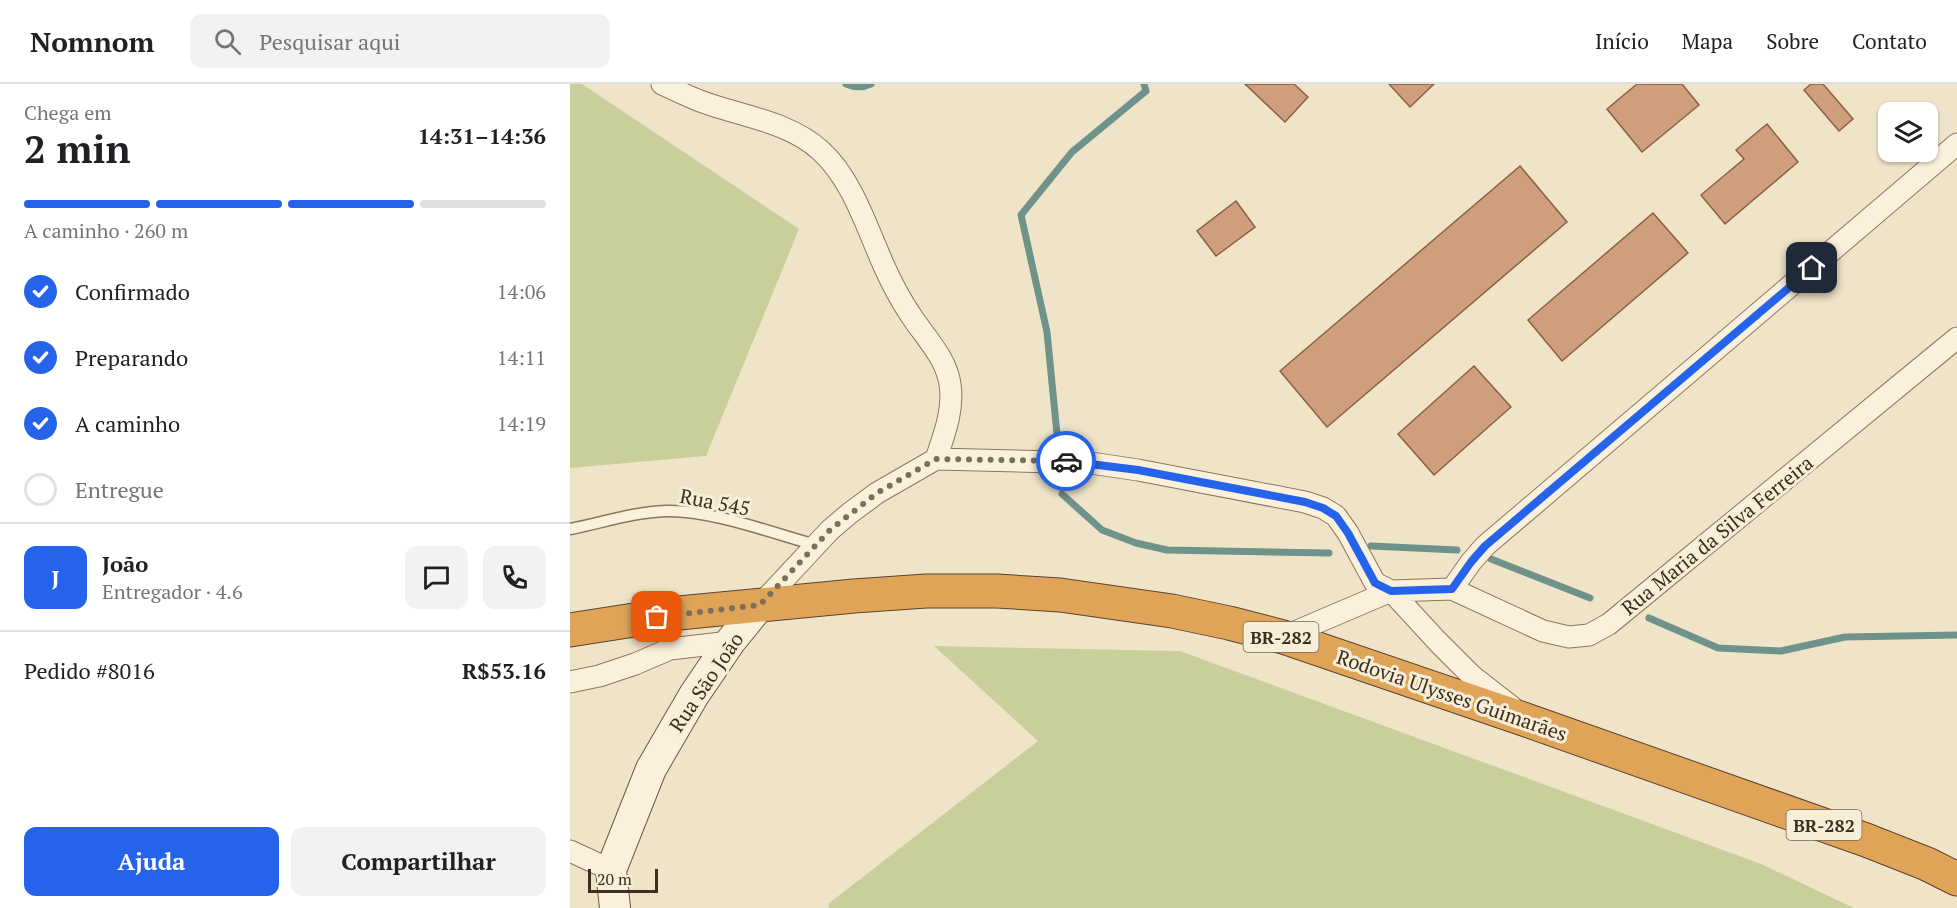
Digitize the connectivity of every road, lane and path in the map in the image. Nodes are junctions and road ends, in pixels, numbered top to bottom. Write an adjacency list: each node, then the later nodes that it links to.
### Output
1 (662, 84): 4 (street)
2 (1957, 144): 7 (street)
3 (1957, 338): 7 (street, Rua Maria da Silva Ferreira)
4 (936, 459): 6 (street, Rua São João); 8 (street)
5 (570, 529): 6 (lane, Rua 545)
6 (816, 545): 9 (street, Rua São João)
7 (1452, 589): 8 (street)
8 (1391, 591): 11 (street); 14 (street)
9 (760, 605): 10 (highway, Rodovia Ulysses Guimarães / BR-282); 11 (highway, Rodovia Ulysses Guimarães / BR-282); 12 (street, Rua São João)
10 (570, 630)
11 (1283, 637): 14 (highway, Rodovia Ulysses Guimarães / BR-282)
12 (730, 642): 13 (street); 16 (street, Rua São João)
13 (570, 682)
14 (1529, 720): 17 (highway, Rodovia Ulysses Guimarães / BR-282)
15 (570, 851): 16 (street)
16 (611, 870): 18 (street, Rua São João)
17 (1957, 879)
18 (615, 908)

